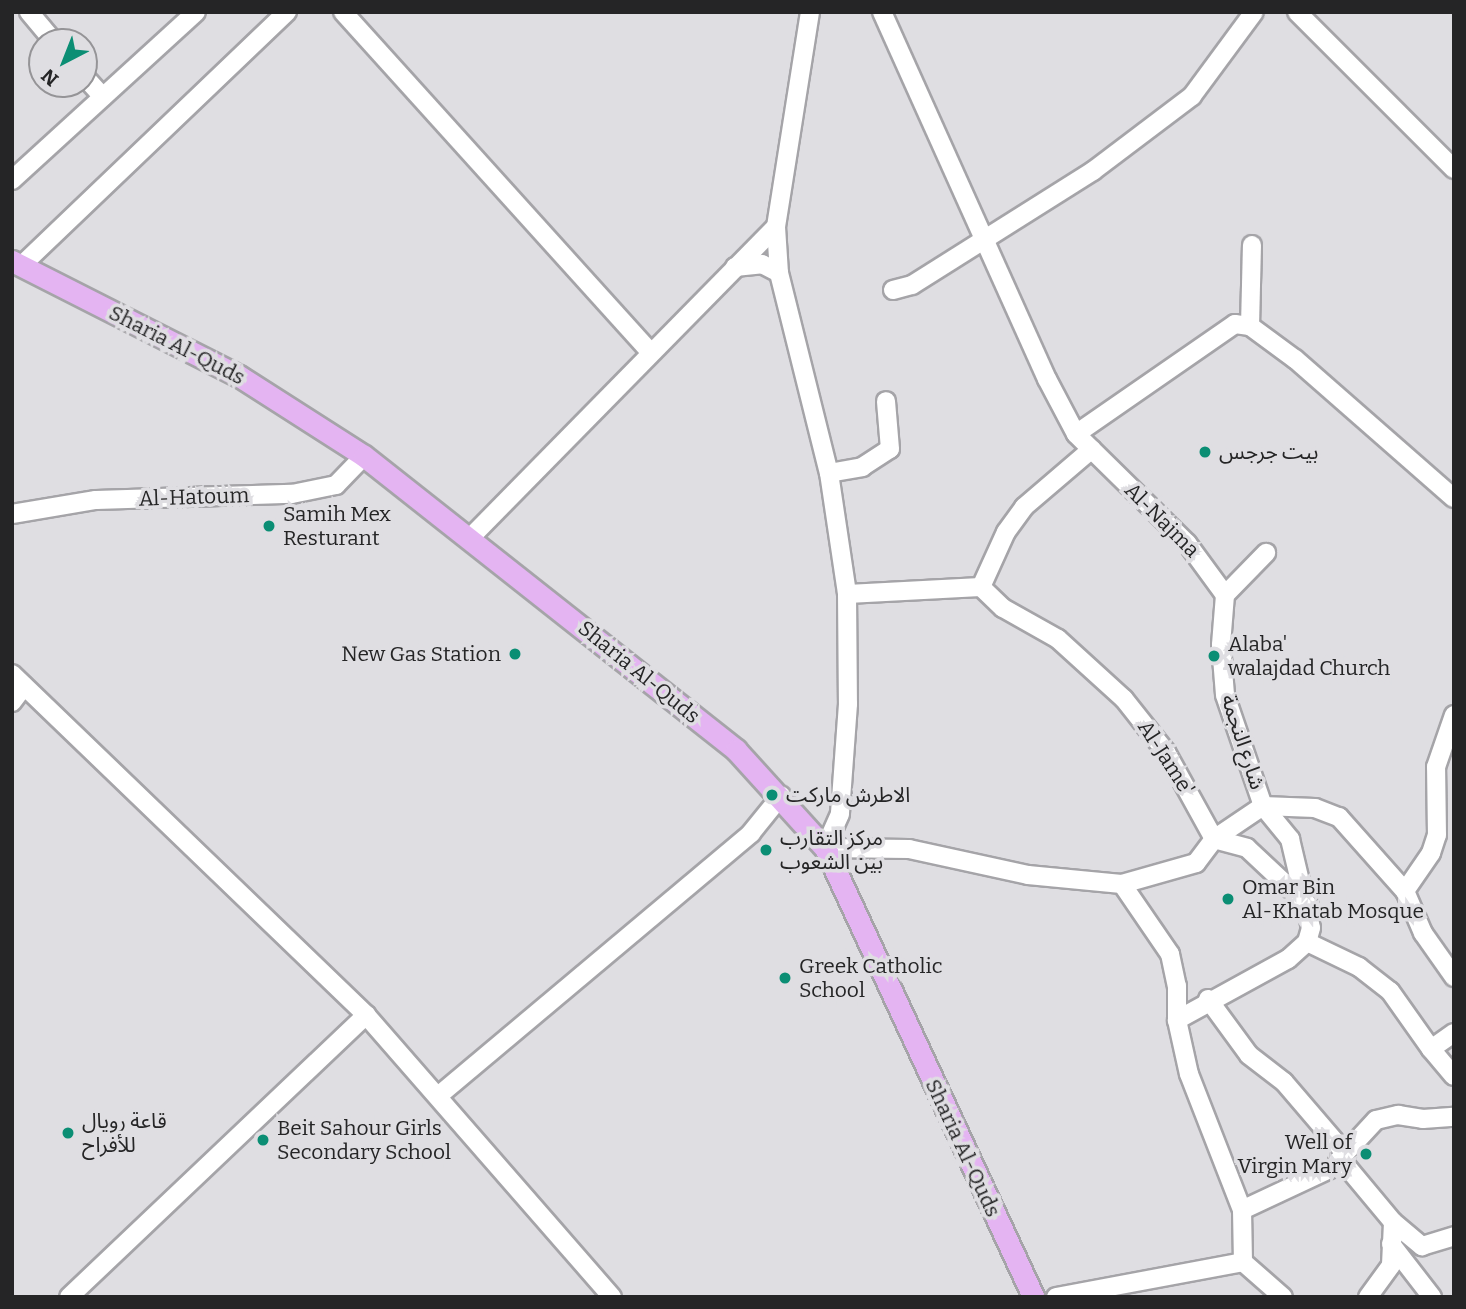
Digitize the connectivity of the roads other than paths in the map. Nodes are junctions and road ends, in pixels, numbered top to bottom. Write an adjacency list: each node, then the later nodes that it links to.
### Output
1 (29, 12): 9 (street)
2 (196, 12): 11 (street)
3 (287, 12): 17 (street)
4 (342, 12): 22 (street)
5 (810, 12): 14 (street)
6 (882, 12): 15 (street, Al-Najma)
7 (1254, 12): 15 (street)
8 (1297, 12): 12 (street)
9 (42, 28)
10 (98, 91): 11 (street)
11 (103, 97): 13 (street)
12 (1454, 169)
13 (12, 180)
14 (776, 227): 18 (street); 19 (street)
15 (987, 240): 20 (street); 24 (street, Al-Najma)
16 (1252, 245): 21 (street)
17 (17, 263): 26 (main road, Sharia Al-Quds)
18 (735, 267): 19 (street); 22 (street)
19 (779, 273): 27 (street)
20 (893, 290)
21 (1250, 326): 24 (street); 28 (street)
22 (650, 352): 30 (street)
23 (886, 401): 27 (street)
24 (1076, 434): 25 (street, Al-Najma)
25 (1092, 449): 32 (street); 34 (street, Al-Najma)
26 (364, 456): 29 (street, Al-Hatoum); 30 (main road, Sharia Al-Quds)
27 (829, 473): 33 (street)
28 (1454, 498)
29 (12, 514)
30 (470, 538): 38 (main road, Sharia Al-Quds)
31 (1266, 553): 34 (street)
32 (981, 587): 33 (street); 40 (street, Al-Jame')
33 (847, 594): 41 (street)
34 (1226, 595): 39 (street, شارع النجمة)
35 (18, 680): 36 (street); 48 (street)
36 (12, 702)
37 (1454, 715): 43 (street)
38 (781, 796): 41 (main road, Sharia Al-Quds); 53 (street)
39 (1263, 806): 40 (street); 43 (street); 44 (street)
40 (1214, 839): 42 (street); 44 (street)
41 (825, 848): 42 (street); 64 (main road, Sharia Al-Quds)
42 (1122, 884): 49 (street)
43 (1405, 891): 46 (street)
44 (1309, 906): 45 (street)
45 (1307, 942): 47 (street); 51 (street)
46 (1454, 976)
47 (1208, 999): 49 (street); 55 (street)
48 (366, 1015): 53 (street); 62 (street)
49 (1177, 1020): 57 (street)
50 (1454, 1033): 51 (street)
51 (1431, 1049): 52 (street)
52 (1454, 1076)
53 (438, 1096): 63 (street)
54 (1454, 1116): 55 (street)
55 (1344, 1152): 56 (street)
56 (1334, 1167): 57 (street); 58 (street)
57 (1242, 1210): 61 (street)
58 (1393, 1222): 59 (street); 60 (street)
59 (1454, 1236)
60 (1391, 1244): 67 (street); 68 (street)
61 (1243, 1262): 65 (street); 66 (street)
62 (69, 1297)
63 (612, 1297)
64 (1033, 1297)
65 (1056, 1297)
66 (1283, 1297)
67 (1368, 1297)
68 (1433, 1297)

